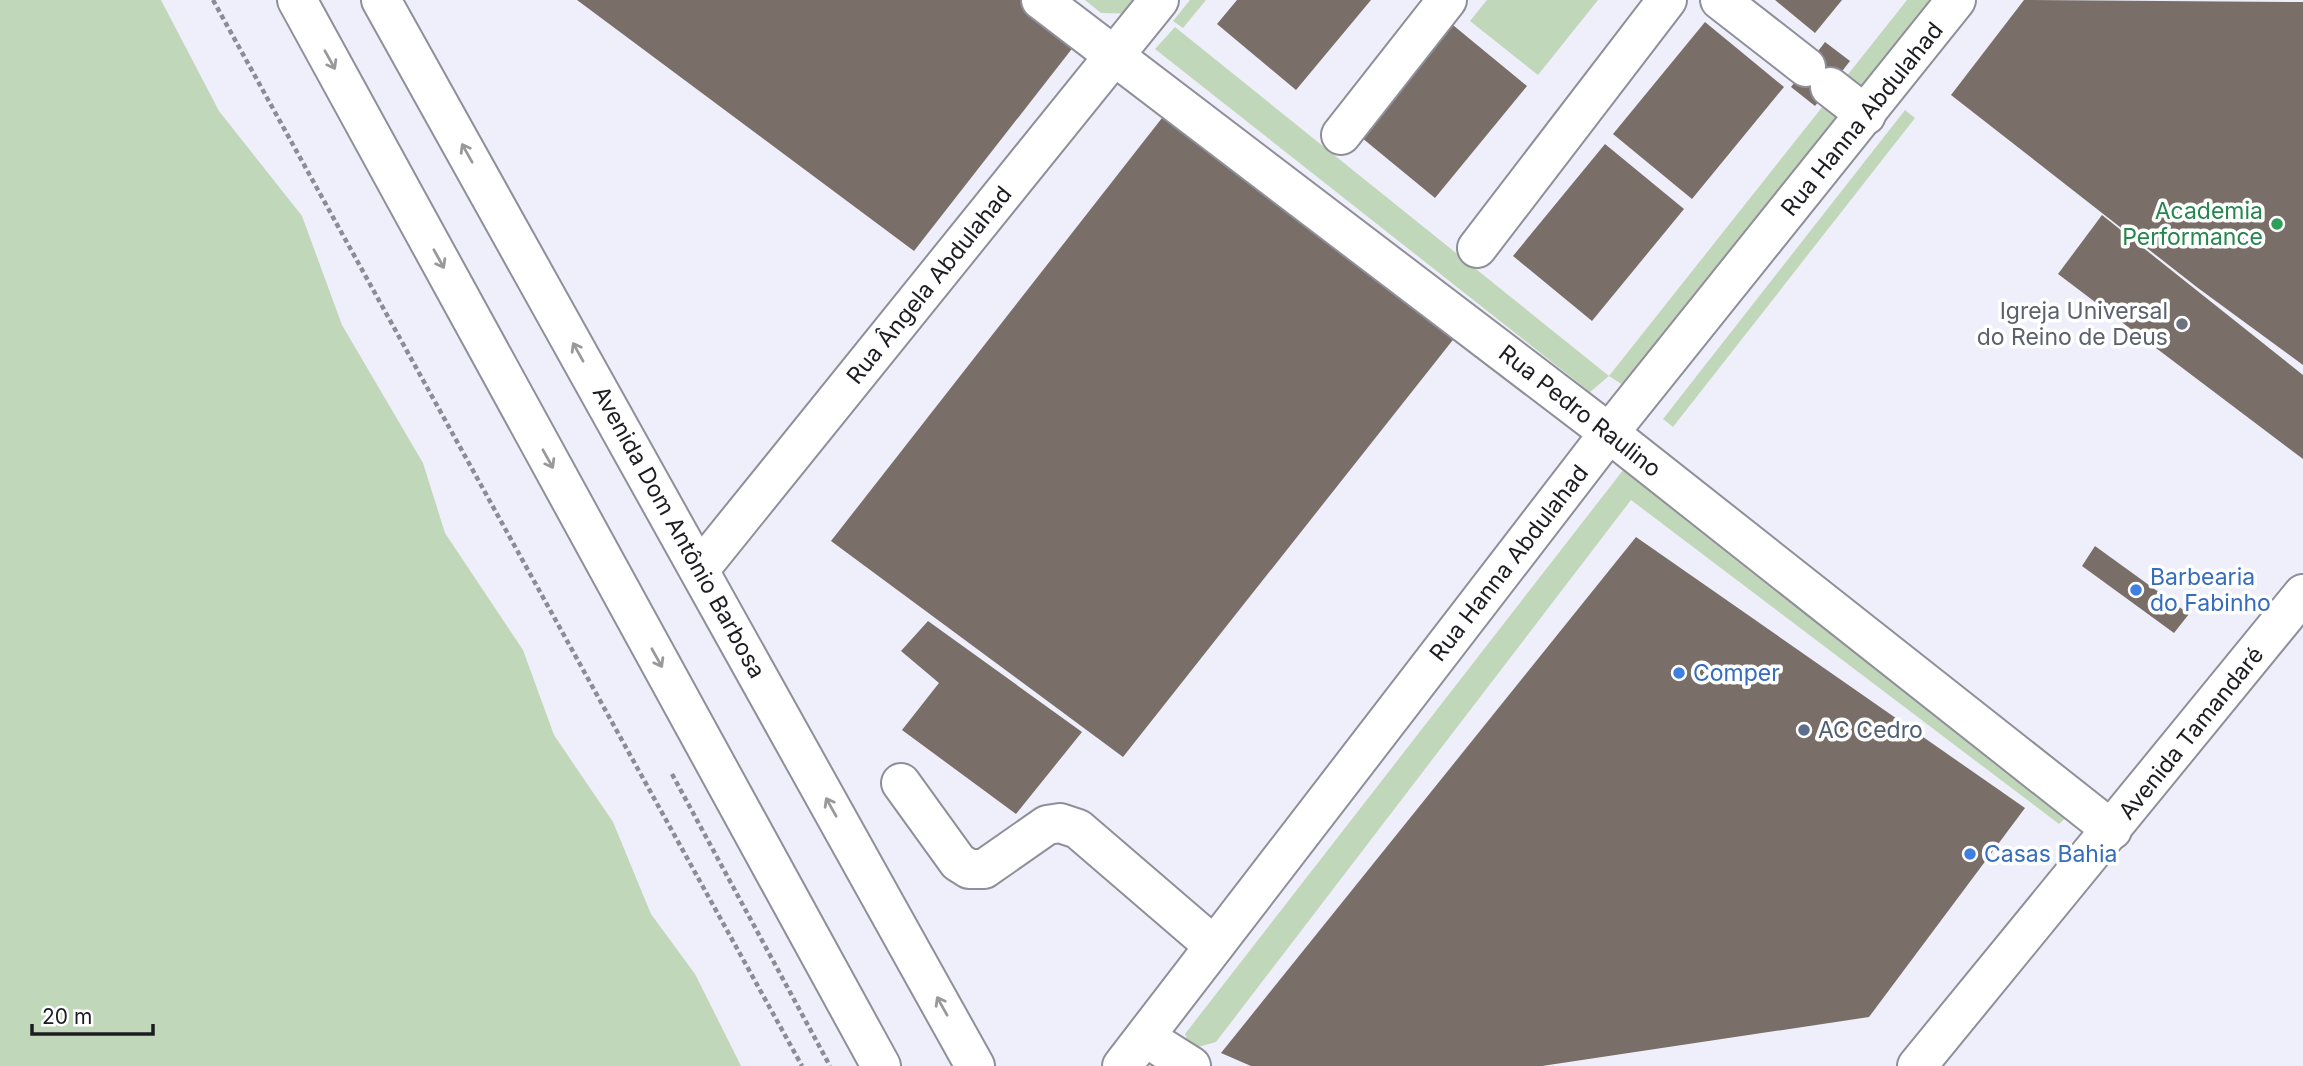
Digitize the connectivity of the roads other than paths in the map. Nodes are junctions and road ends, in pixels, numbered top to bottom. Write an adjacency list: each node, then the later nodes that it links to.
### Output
1 (297, 0): 20 (street, one-way to 20)
2 (381, 0): 14 (street, Avenida Dom Antônio Barbosa, one-way to 2)
3 (1041, 0): 9 (street, Rua Pedro Raulino)
4 (1159, 0): 9 (street, Rua Ângela Abdulahad)
5 (1447, 0): 11 (street)
6 (1667, 0): 12 (street)
7 (1720, 0): 10 (street)
8 (1956, 0): 10 (street, Rua Hanna Abdulahad)
9 (1114, 56): 13 (street, Rua Pedro Raulino); 14 (street, Rua Ângela Abdulahad)
10 (1866, 114): 13 (street, Rua Hanna Abdulahad)
11 (1341, 135)
12 (1477, 248)
13 (1609, 433): 17 (street, Rua Pedro Raulino); 18 (street, Rua Hanna Abdulahad)
14 (700, 569): 21 (street, Avenida Dom Antônio Barbosa, one-way to 14)
15 (2303, 594): 17 (street, Avenida Tamandaré)
16 (901, 783): 18 (street)
17 (2112, 830): 23 (street, Avenida Tamandaré)
18 (1214, 946): 19 (street, Rua Hanna Abdulahad)
19 (1133, 1051): 22 (street)
20 (881, 1066)
21 (975, 1066)
22 (1191, 1066)
23 (1917, 1066)

